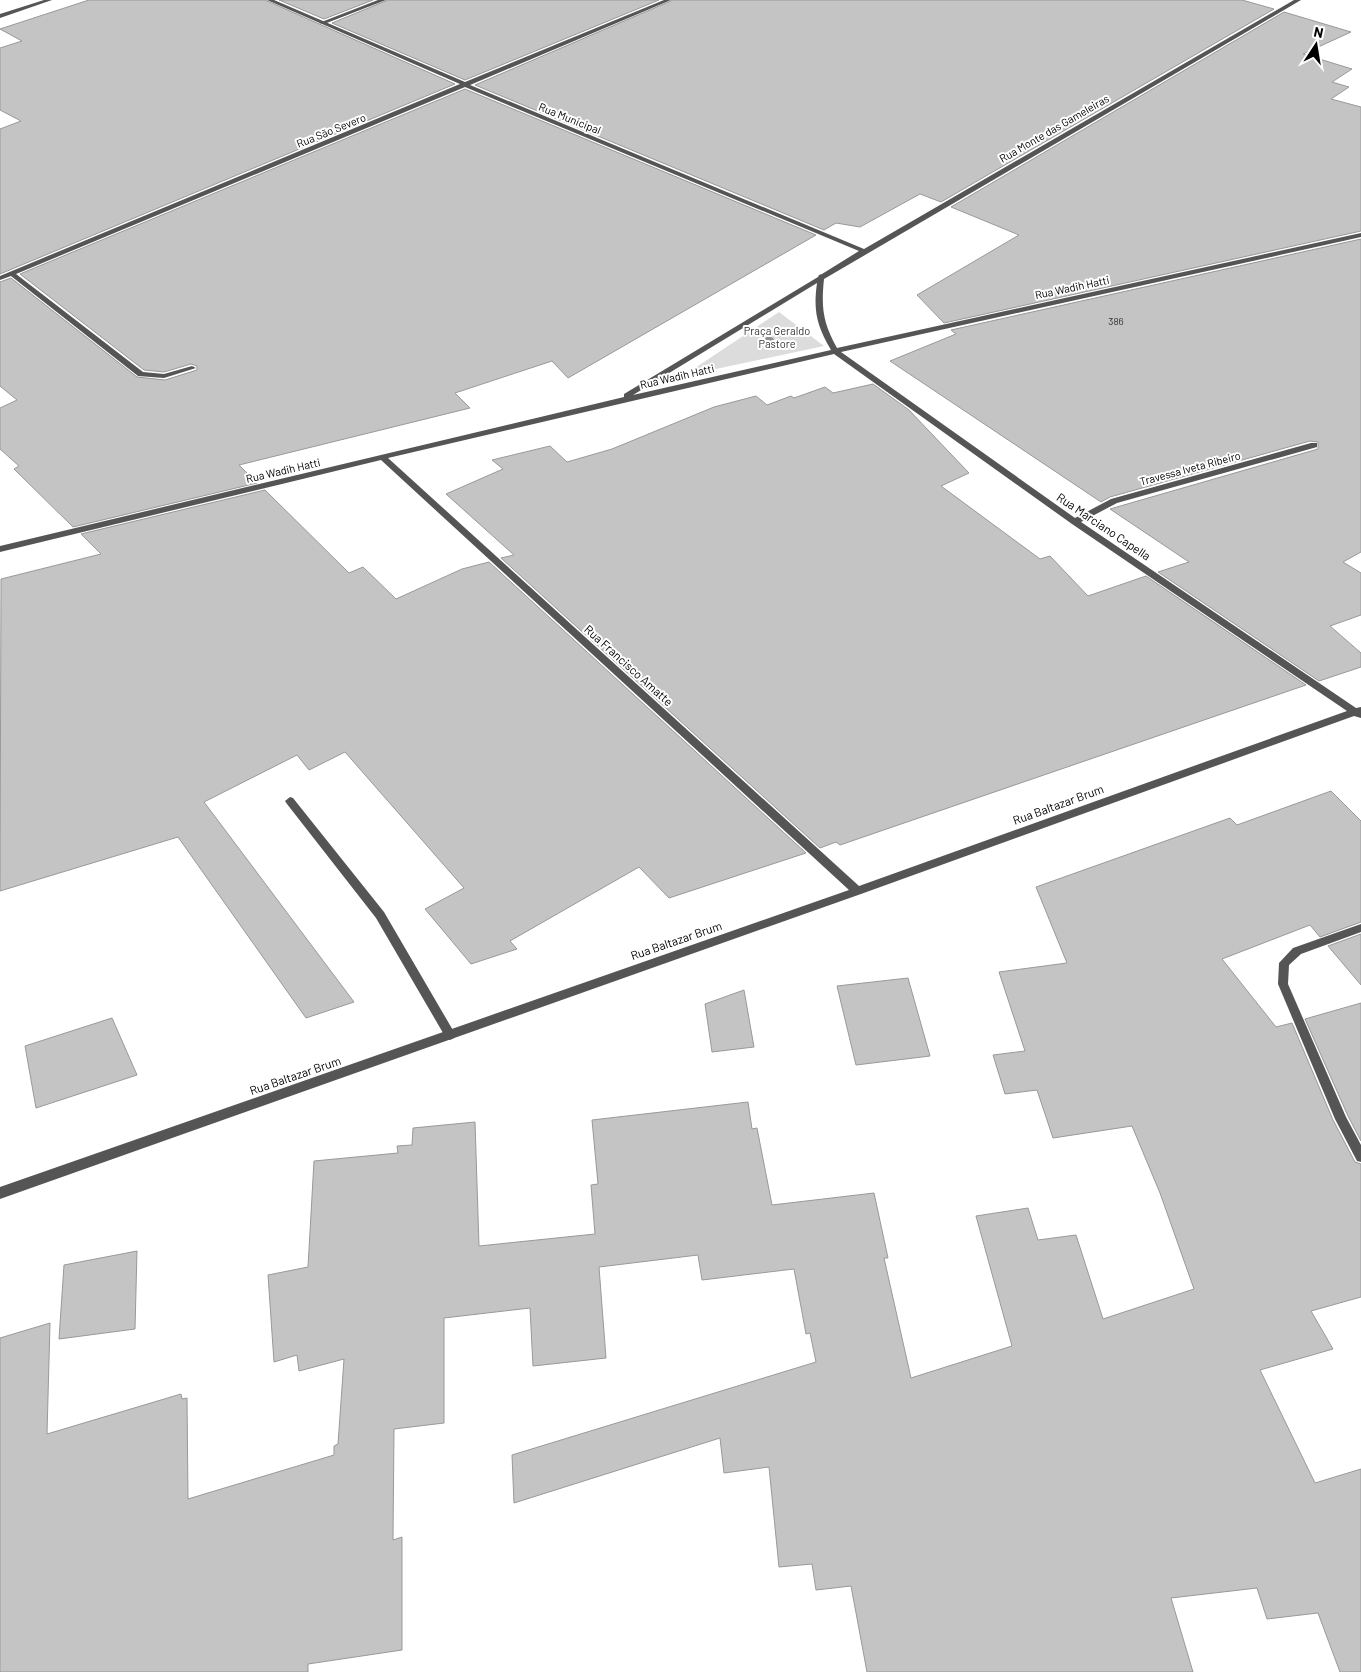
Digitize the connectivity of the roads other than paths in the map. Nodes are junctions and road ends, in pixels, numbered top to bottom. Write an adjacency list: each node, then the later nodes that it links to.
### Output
1 (49, 0): 6 (street)
2 (270, 0): 7 (street, Rua Municipal)
3 (383, 0): 7 (street)
4 (668, 0): 8 (street, Rua São Severo)
5 (1298, 0): 10 (street, Rua Monte das Gameleiras)
6 (0, 16)
7 (322, 23): 8 (street, Rua Municipal)
8 (466, 85): 10 (street, Rua Municipal); 11 (street, Rua São Severo)
9 (1361, 235): 14 (street, Rua Wadih Hatti)
10 (864, 251): 12 (street, Rua Monte das Gameleiras)
11 (11, 273): 13 (street, Rua São Severo); 15 (street)
12 (821, 276): 14 (street); 16 (street, Rua Monte das Gameleiras)
13 (0, 278)
14 (836, 352): 16 (street, Rua Wadih Hatti); 19 (street, Rua Marciano Capella)
15 (192, 368)
16 (618, 401): 18 (street, Rua Wadih Hatti)
17 (1314, 445): 19 (street, Travessa Iveta Ribeiro)
18 (384, 458): 20 (street, Rua Wadih Hatti); 23 (street, Rua Francisco Amatte)
19 (1075, 522): 21 (street, Rua Marciano Capella)
20 (0, 549)
21 (1359, 713): 23 (street, Rua Baltazar Brum)
22 (290, 801): 25 (street)
23 (857, 891): 25 (street, Rua Baltazar Brum)
24 (1361, 928): 26 (street)
25 (450, 1035): 27 (street, Rua Baltazar Brum)
26 (1361, 1157)
27 (0, 1193)

